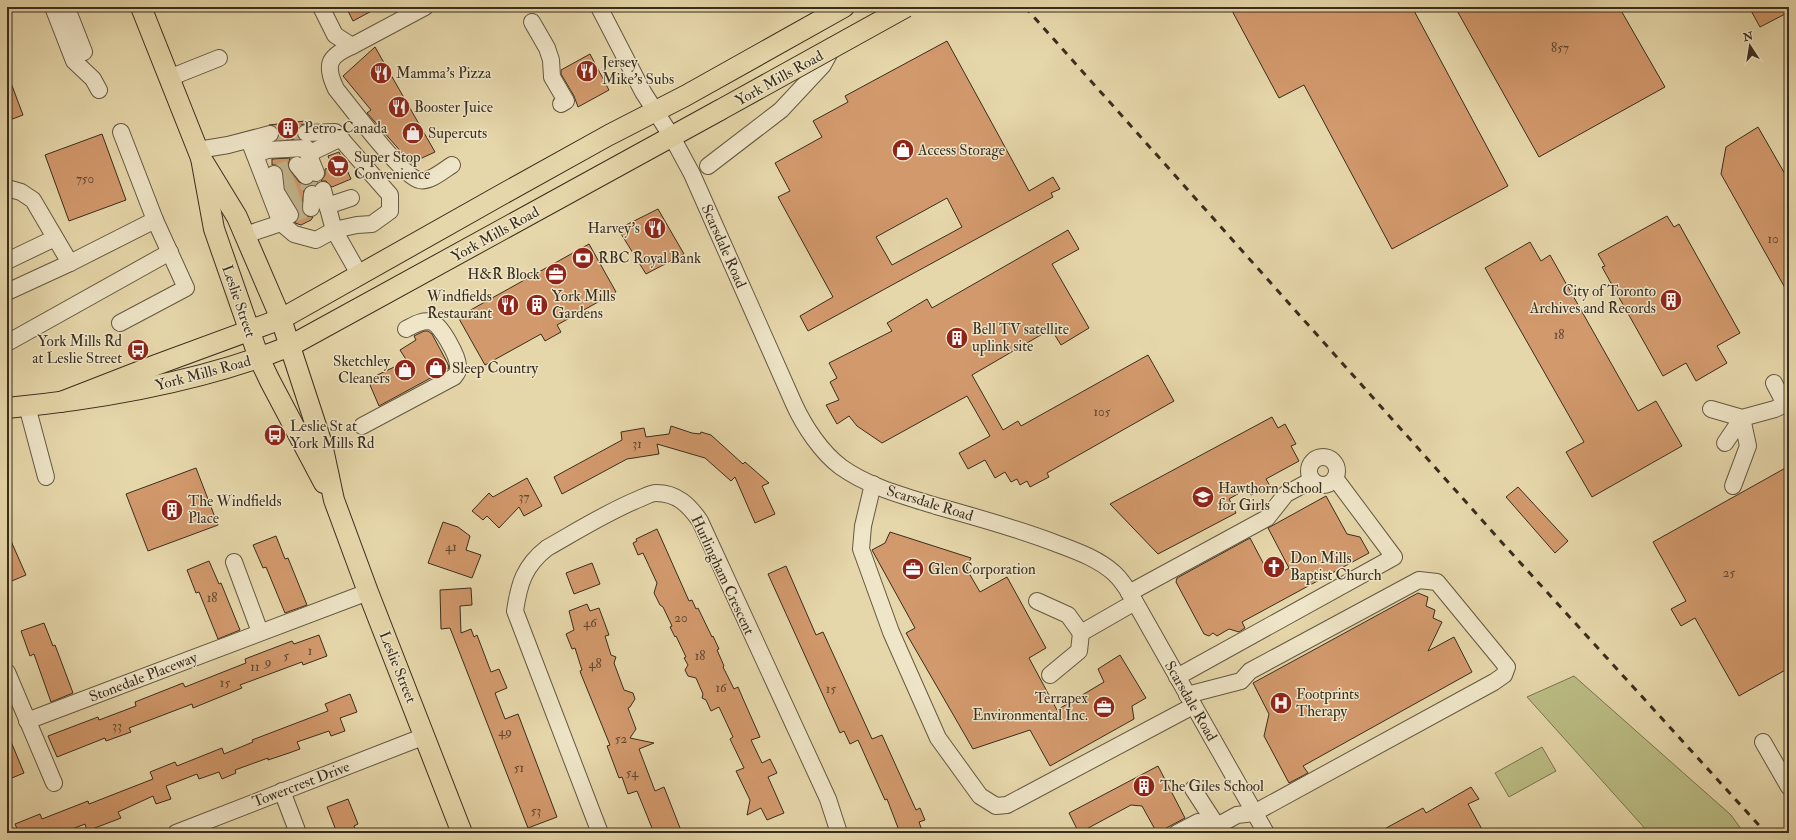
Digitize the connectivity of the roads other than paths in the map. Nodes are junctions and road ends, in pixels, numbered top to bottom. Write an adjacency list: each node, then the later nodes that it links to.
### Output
1 (53, 7): 15 (street)
2 (57, 7): 12 (street)
3 (141, 7): 14 (main road, Leslie Street)
4 (321, 7): 11 (street)
5 (425, 7): 11 (street)
6 (599, 7): 17 (street, Scarsdale Road)
7 (844, 7): 17 (main road, York Mills Road)
8 (896, 7): 28 (street)
9 (906, 7): 21 (main road, York Mills Road, bridge)
10 (532, 22): 16 (street)
11 (352, 46): 27 (street)
12 (84, 52)
13 (219, 58): 14 (street)
14 (170, 78): 24 (main road, Leslie Street)
15 (99, 90)
16 (561, 104)
17 (656, 111): 21 (street, Scarsdale Road); 42 (main road, York Mills Road)
18 (121, 132): 35 (street)
19 (306, 132): 22 (street)
20 (270, 134): 23 (street)
21 (672, 136): 49 (main road, York Mills Road); 63 (street, Scarsdale Road)
22 (340, 138): 25 (street); 36 (street)
23 (249, 140): 24 (street); 26 (street)
24 (199, 154): 37 (main road, Leslie Street); 47 (main road, Leslie Street)
25 (308, 154): 26 (street); 29 (street)
26 (255, 156): 32 (street)
27 (452, 165)
28 (708, 166)
29 (306, 171)
30 (7, 188): 38 (street)
31 (315, 197): 34 (street)
32 (279, 198): 36 (street); 37 (street)
33 (351, 198): 34 (street)
34 (328, 206): 36 (street)
35 (155, 220): 39 (street); 41 (street)
36 (334, 230): 42 (street)
37 (245, 235): 44 (main road, Leslie Street)
38 (55, 238): 40 (street); 41 (street)
39 (170, 252): 45 (street); 48 (street)
40 (7, 261)
41 (70, 263): 43 (street)
42 (359, 274): 44 (main road, York Mills Road)
43 (7, 292)
44 (281, 319): 47 (main road, York Mills Road); 49 (main road, Leslie Street)
45 (120, 323)
46 (406, 329): 58 (street)
47 (250, 331): 50 (main road, Leslie Street); 52 (main road, York Mills Road)
48 (7, 343)
49 (290, 346): 50 (main road, York Mills Road); 65 (main road, Leslie Street)
50 (260, 358): 52 (main road, York Mills Road); 65 (main road, Leslie Street)
51 (1774, 382): 53 (street)
52 (61, 402): 54 (main road, York Mills Road)
53 (1787, 403): 57 (street)
54 (27, 406): 55 (main road, York Mills Road); 60 (street)
55 (7, 408)
56 (1711, 409): 57 (street)
57 (1742, 418): 59 (street); 64 (street)
58 (362, 426)
59 (1725, 443)
60 (46, 477)
61 (1335, 478): 62 (street); 62 (street); 74 (street)
62 (1312, 480): 68 (street)
63 (872, 484): 68 (street, Scarsdale Road); 75 (street)
64 (1733, 486)
65 (334, 500): 67 (main road, Leslie Street)
66 (234, 562): 70 (street)
67 (368, 592): 70 (street, Stonedale Placeway); 77 (main road, Leslie Street)
68 (1132, 598): 71 (street); 74 (street, Scarsdale Road)
69 (1038, 601): 71 (street)
70 (260, 632): 76 (street, Stonedale Placeway)
71 (1081, 633): 73 (street)
72 (7, 672): 76 (street)
73 (1050, 675)
74 (1177, 677): 75 (street, Scarsdale Road)
75 (1190, 701): 83 (street, Scarsdale Road); 83 (street)
76 (27, 722): 79 (street)
77 (425, 736): 82 (street, Towercrest Drive); 87 (main road, Leslie Street)
78 (1763, 742): 80 (street)
79 (54, 783)
80 (1789, 787)
81 (1192, 789): 84 (street)
82 (282, 792): 85 (street, Towercrest Drive); 86 (street)
83 (1254, 813): 84 (street); 91 (street, Scarsdale Road)
84 (1211, 831): 90 (street)
85 (176, 833)
86 (298, 833)
87 (462, 833)
88 (600, 833): 89 (street, Hurlingham Crescent)
89 (838, 833)
90 (1177, 833)
91 (1266, 833)

